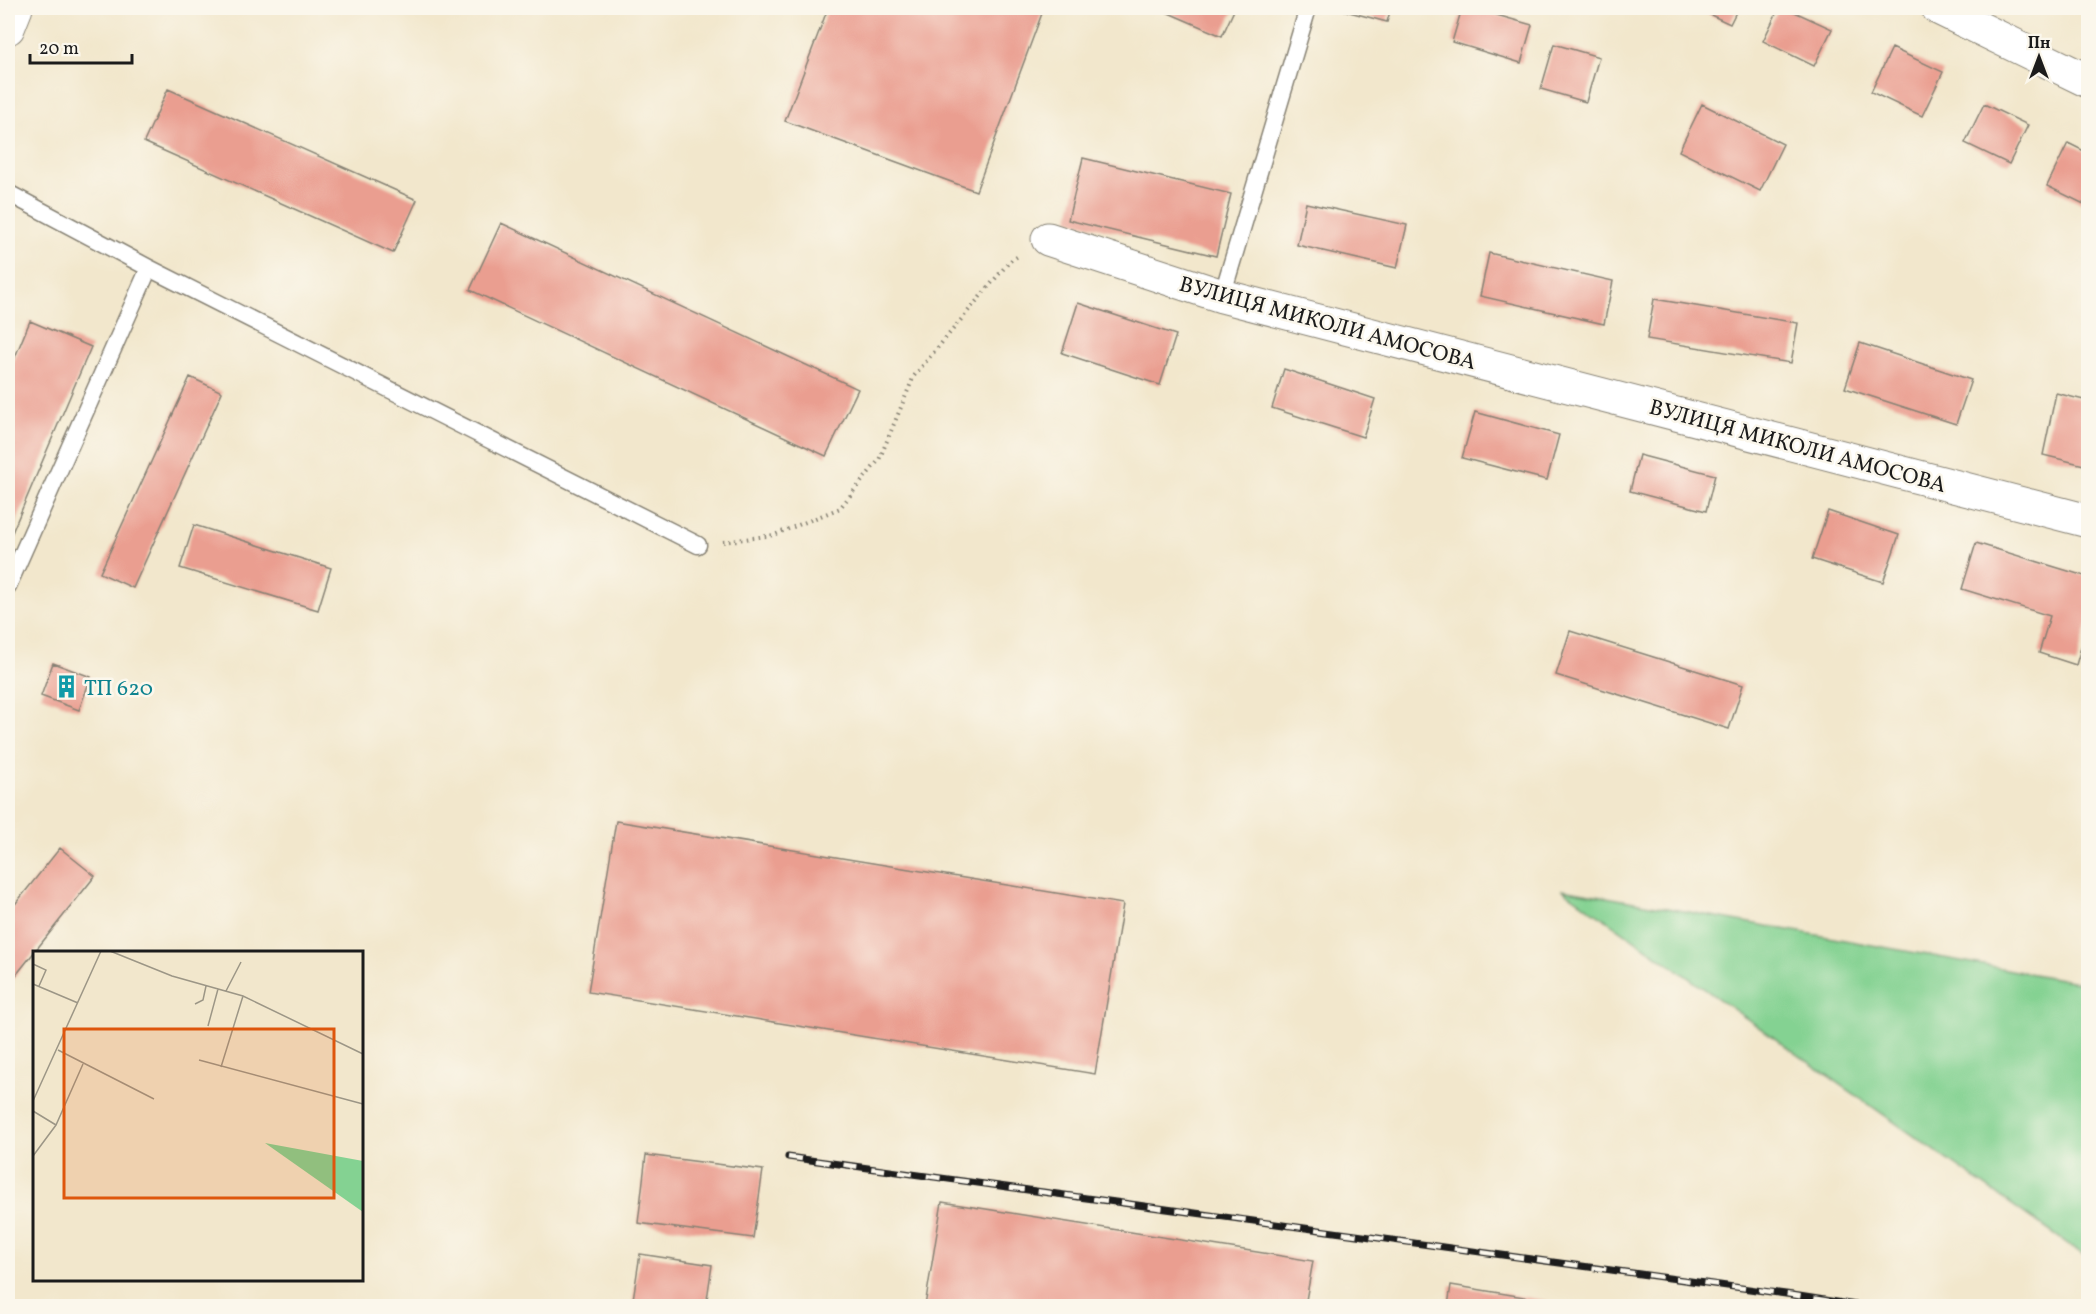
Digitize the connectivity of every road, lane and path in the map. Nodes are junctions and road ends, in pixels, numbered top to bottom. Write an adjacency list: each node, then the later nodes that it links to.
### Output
1 (16, 8): 4 (street)
2 (1308, 8): 9 (lane)
3 (1938, 8): 5 (street)
4 (8, 28)
5 (2088, 81)
6 (8, 193): 8 (lane)
7 (1048, 239): 9 (street, ВУЛИЦЯ МИКОЛИ АМОСОВА); 11 (path)
8 (149, 268): 11 (lane); 12 (lane)
9 (1222, 296): 10 (street, ВУЛИЦЯ МИКОЛИ АМОСОВА)
10 (2088, 521)
11 (698, 545)
12 (8, 586)

